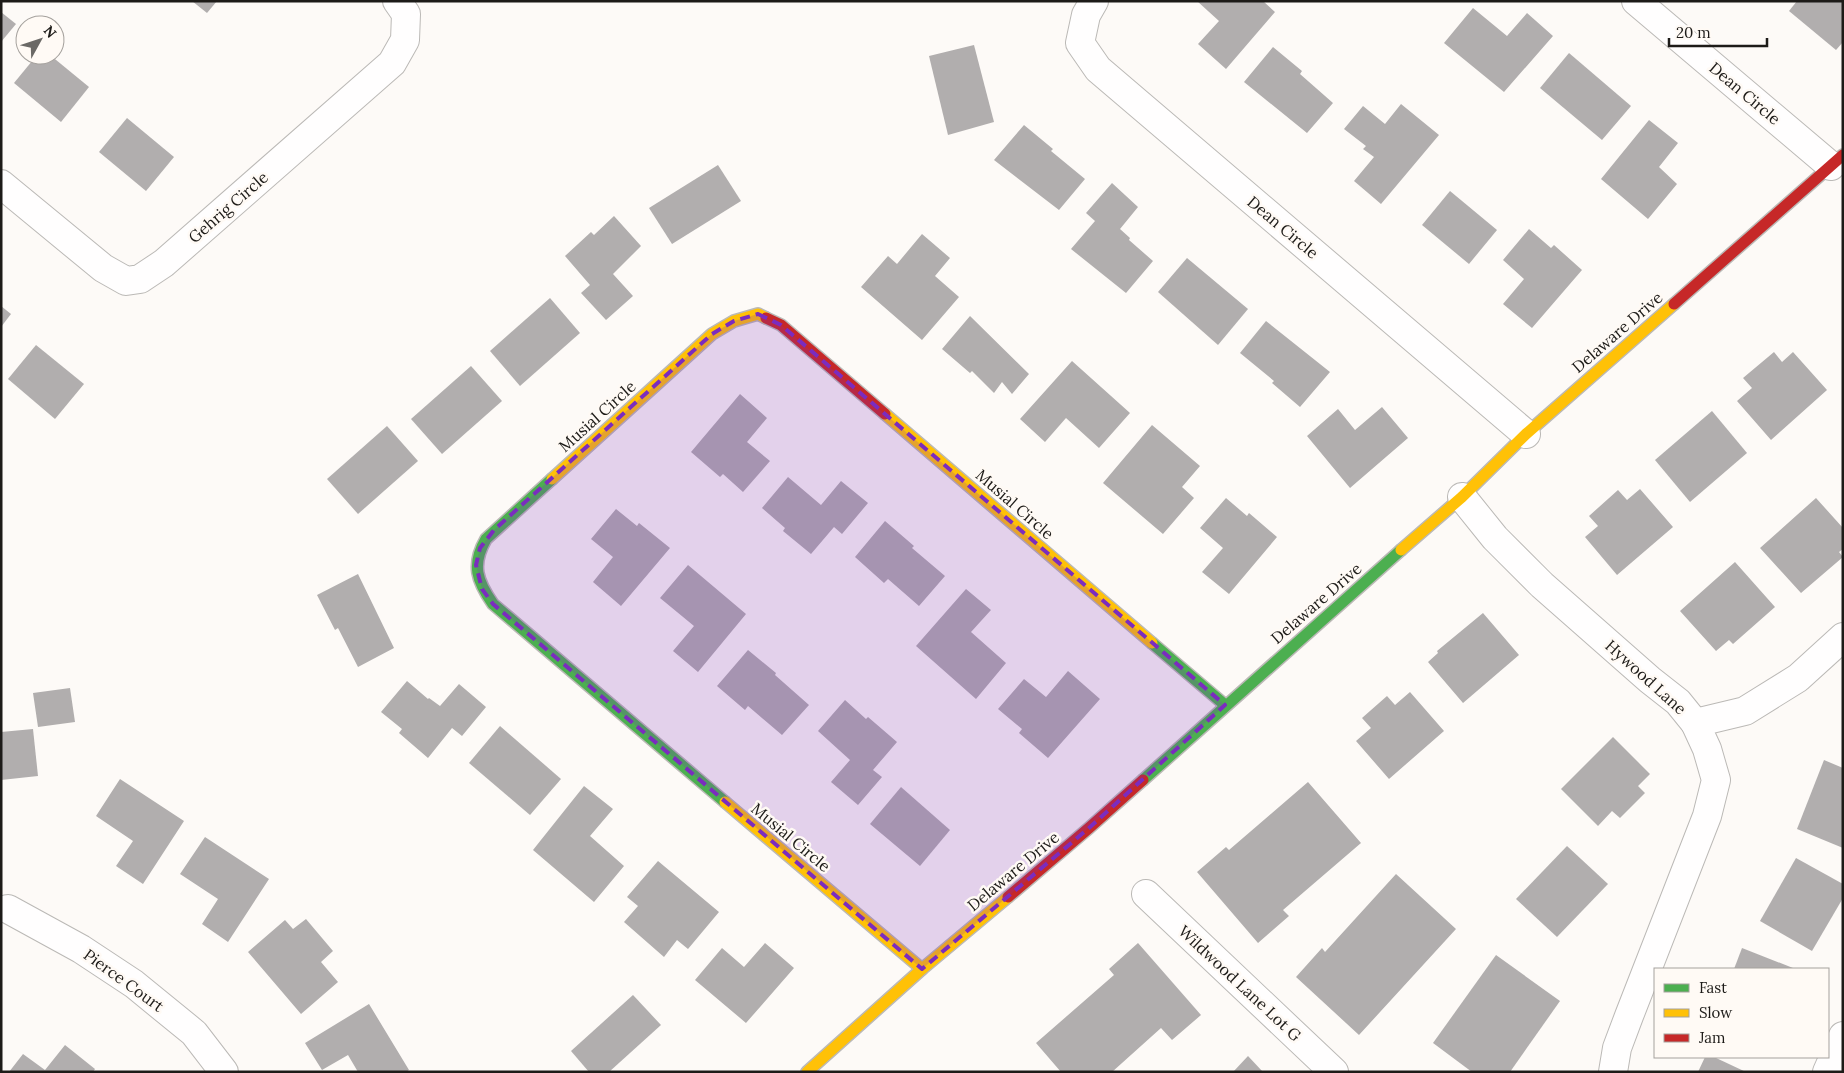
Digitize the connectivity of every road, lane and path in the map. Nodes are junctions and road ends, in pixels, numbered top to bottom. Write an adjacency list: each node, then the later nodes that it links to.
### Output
1 (397, 1): 5 (street, Gehrig Circle)
2 (1094, 1): 6 (street, Dean Circle)
3 (1636, 1): 4 (street, Dean Circle)
4 (1837, 161): 6 (street, Delaware Drive)
5 (1, 184)
6 (1526, 434): 7 (street, Delaware Drive)
7 (1462, 497): 9 (street, Delaware Drive); 10 (street, Hywood Lane)
8 (1843, 637): 10 (street)
9 (1225, 705): 13 (street, Delaware Drive); 13 (street, Musial Circle)
10 (1695, 723): 18 (street, Hywood Lane)
11 (1146, 894): 17 (street, Wildwood Lane Lot G)
12 (8, 910): 15 (street, Pierce Court)
13 (922, 969): 16 (street, Delaware Drive)
14 (1843, 1036): 19 (street)
15 (224, 1072)
16 (807, 1072)
17 (1334, 1072)
18 (1613, 1072)
19 (1827, 1072)

